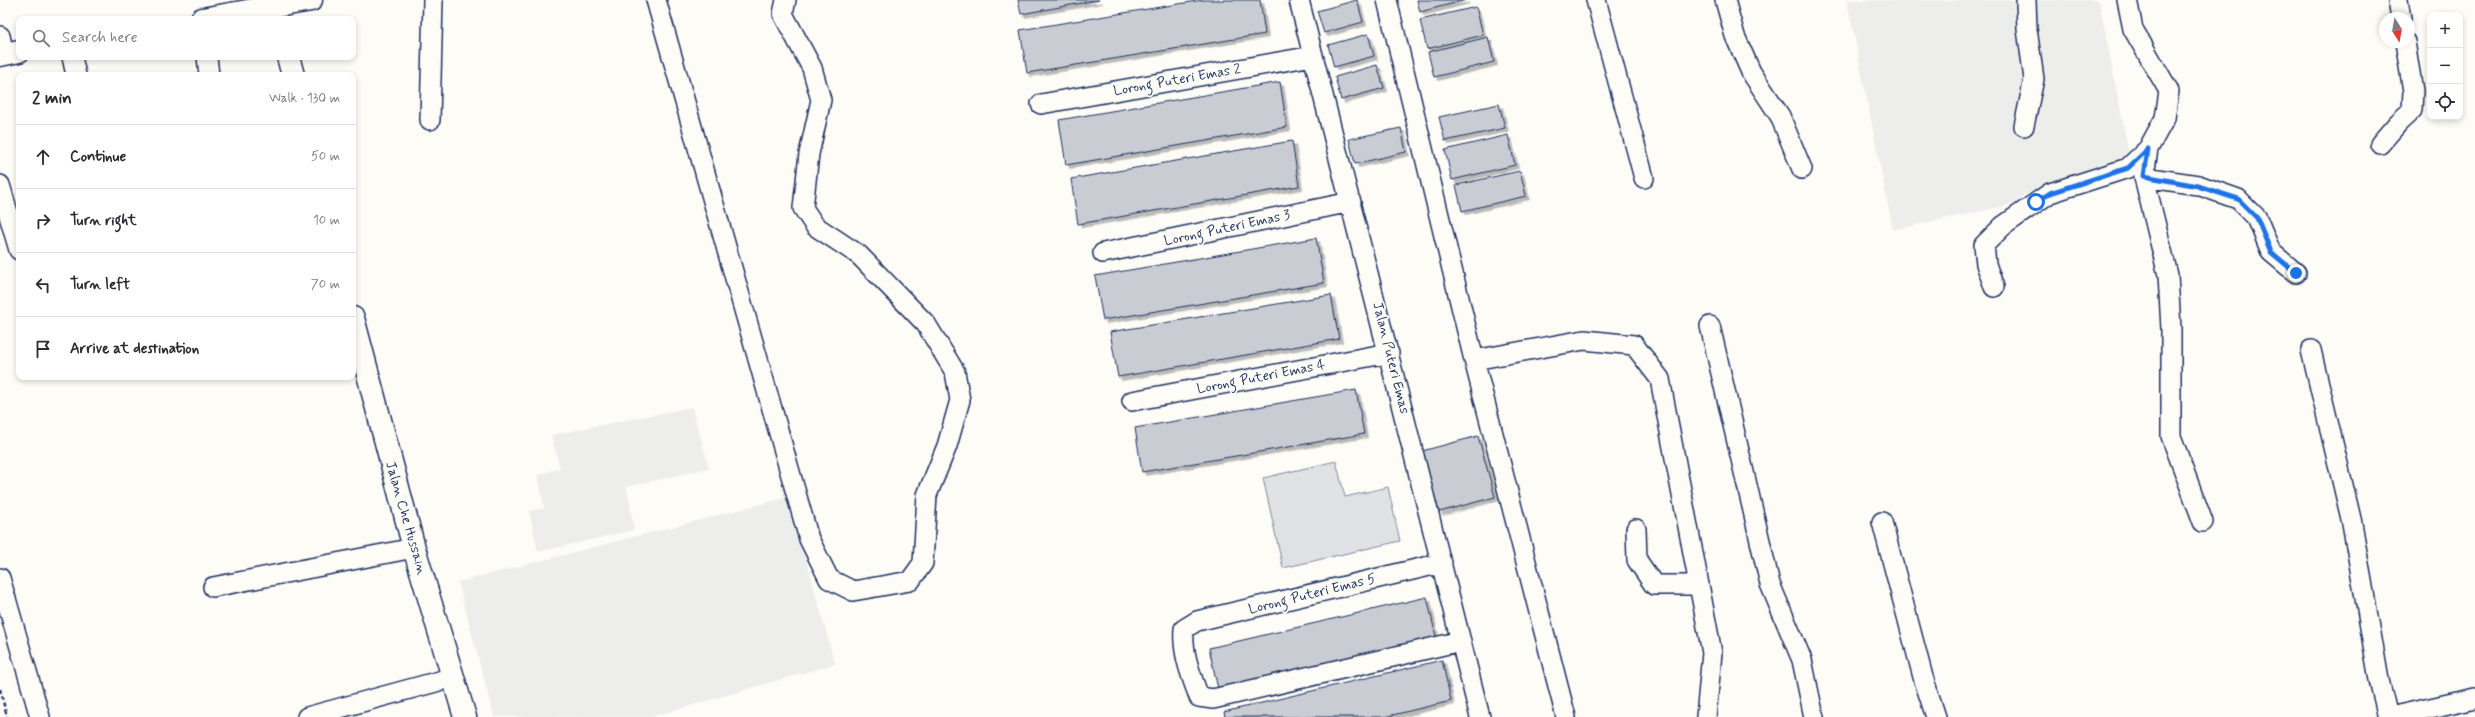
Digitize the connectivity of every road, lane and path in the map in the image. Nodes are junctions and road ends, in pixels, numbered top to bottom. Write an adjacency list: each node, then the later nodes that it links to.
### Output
1 (311, 0): 12 (main road)
2 (433, 0): 24 (street)
3 (656, 0): 4 (street)
4 (786, 0)
5 (1300, 0): 16 (street, Jalan Puteri Emas)
6 (1387, 0): 41 (street)
7 (1596, 0): 30 (street)
8 (1725, 0): 28 (street)
9 (2026, 0): 25 (street)
10 (2127, 0): 27 (street)
11 (2398, 0): 13 (street)
12 (277, 12): 14 (main road)
13 (2400, 12)
14 (234, 16)
15 (2406, 48): 26 (street)
16 (1313, 56): 23 (street, Lorong Puteri Emas 2); 32 (street, Jalan Puteri Emas)
17 (73, 60): 20 (street)
18 (207, 60): 21 (street)
19 (289, 60): 22 (main road)
20 (75, 72)
21 (209, 72)
22 (291, 72)
23 (1041, 104)
24 (430, 120)
25 (2024, 126)
26 (2380, 144)
27 (2148, 149): 29 (street); 36 (street)
28 (1802, 169)
29 (2144, 176): 35 (street); 44 (street)
30 (1644, 178)
31 (0, 185): 33 (street)
32 (1352, 202): 34 (street, Lorong Puteri Emas 3); 40 (street, Jalan Puteri Emas)
33 (16, 240)
34 (1103, 253)
35 (2296, 273)
36 (1994, 288)
37 (1710, 326): 63 (street)
38 (356, 329): 46 (main road, Jalan Che Hussain)
39 (2311, 350): 65 (street)
40 (1389, 353): 42 (street, Lorong Puteri Emas 4); 47 (street, Jalan Puteri Emas)
41 (1474, 360): 49 (street); 61 (street)
42 (1132, 401)
43 (1882, 522): 64 (street)
44 (2203, 522)
45 (1636, 529): 49 (street)
46 (414, 548): 50 (street); 52 (main road, Jalan Che Hussain)
47 (1442, 563): 51 (street, Jalan Puteri Emas); 51 (street, Lorong Puteri Emas 5)
48 (0, 578): 58 (street)
49 (1698, 585): 62 (street)
50 (213, 586)
51 (1461, 641): 56 (street, Jalan Puteri Emas)
52 (454, 677): 59 (street); 60 (main road, Jalan Che Hussain)
53 (0, 689): 57 (path)
54 (2475, 698): 55 (street)
55 (2415, 714): 65 (street)
56 (1475, 716)
57 (7, 717)
58 (40, 717)
59 (307, 717)
60 (465, 717)
61 (1566, 717)
62 (1706, 717)
63 (1814, 717)
64 (1936, 717)
65 (2389, 717)

